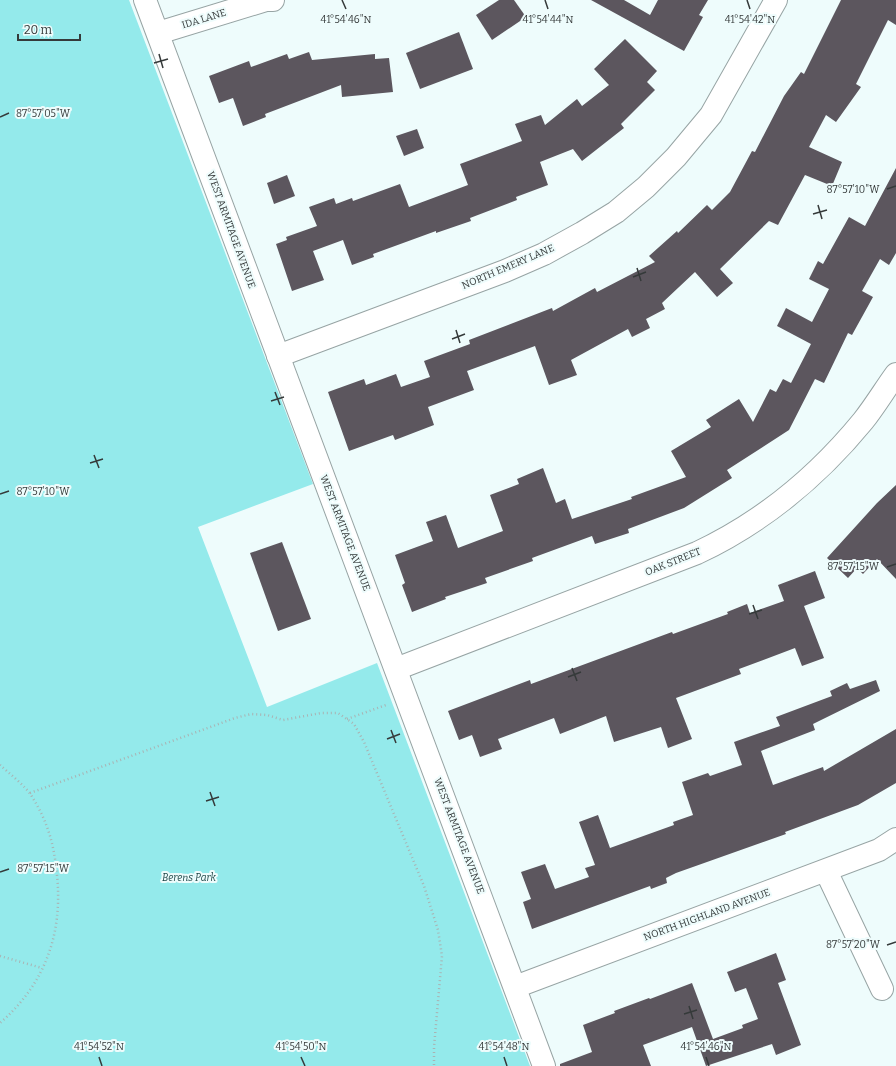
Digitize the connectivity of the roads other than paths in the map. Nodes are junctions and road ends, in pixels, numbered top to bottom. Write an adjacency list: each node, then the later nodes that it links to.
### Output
1 (145, 0): 4 (street, WEST ARMITAGE AVENUE)
2 (274, 0): 4 (street, IDA LANE)
3 (776, 0): 5 (street, NORTH EMERY LANE)
4 (158, 33): 5 (street, WEST ARMITAGE AVENUE)
5 (278, 356): 7 (street, WEST ARMITAGE AVENUE)
6 (896, 374): 7 (street, OAK STREET)
7 (396, 669): 10 (street, WEST ARMITAGE AVENUE)
8 (896, 839): 9 (street, NORTH HIGHLAND AVENUE)
9 (826, 871): 10 (street, NORTH HIGHLAND AVENUE); 11 (street)
10 (515, 987): 12 (street, WEST ARMITAGE AVENUE)
11 (882, 989)
12 (544, 1066)

